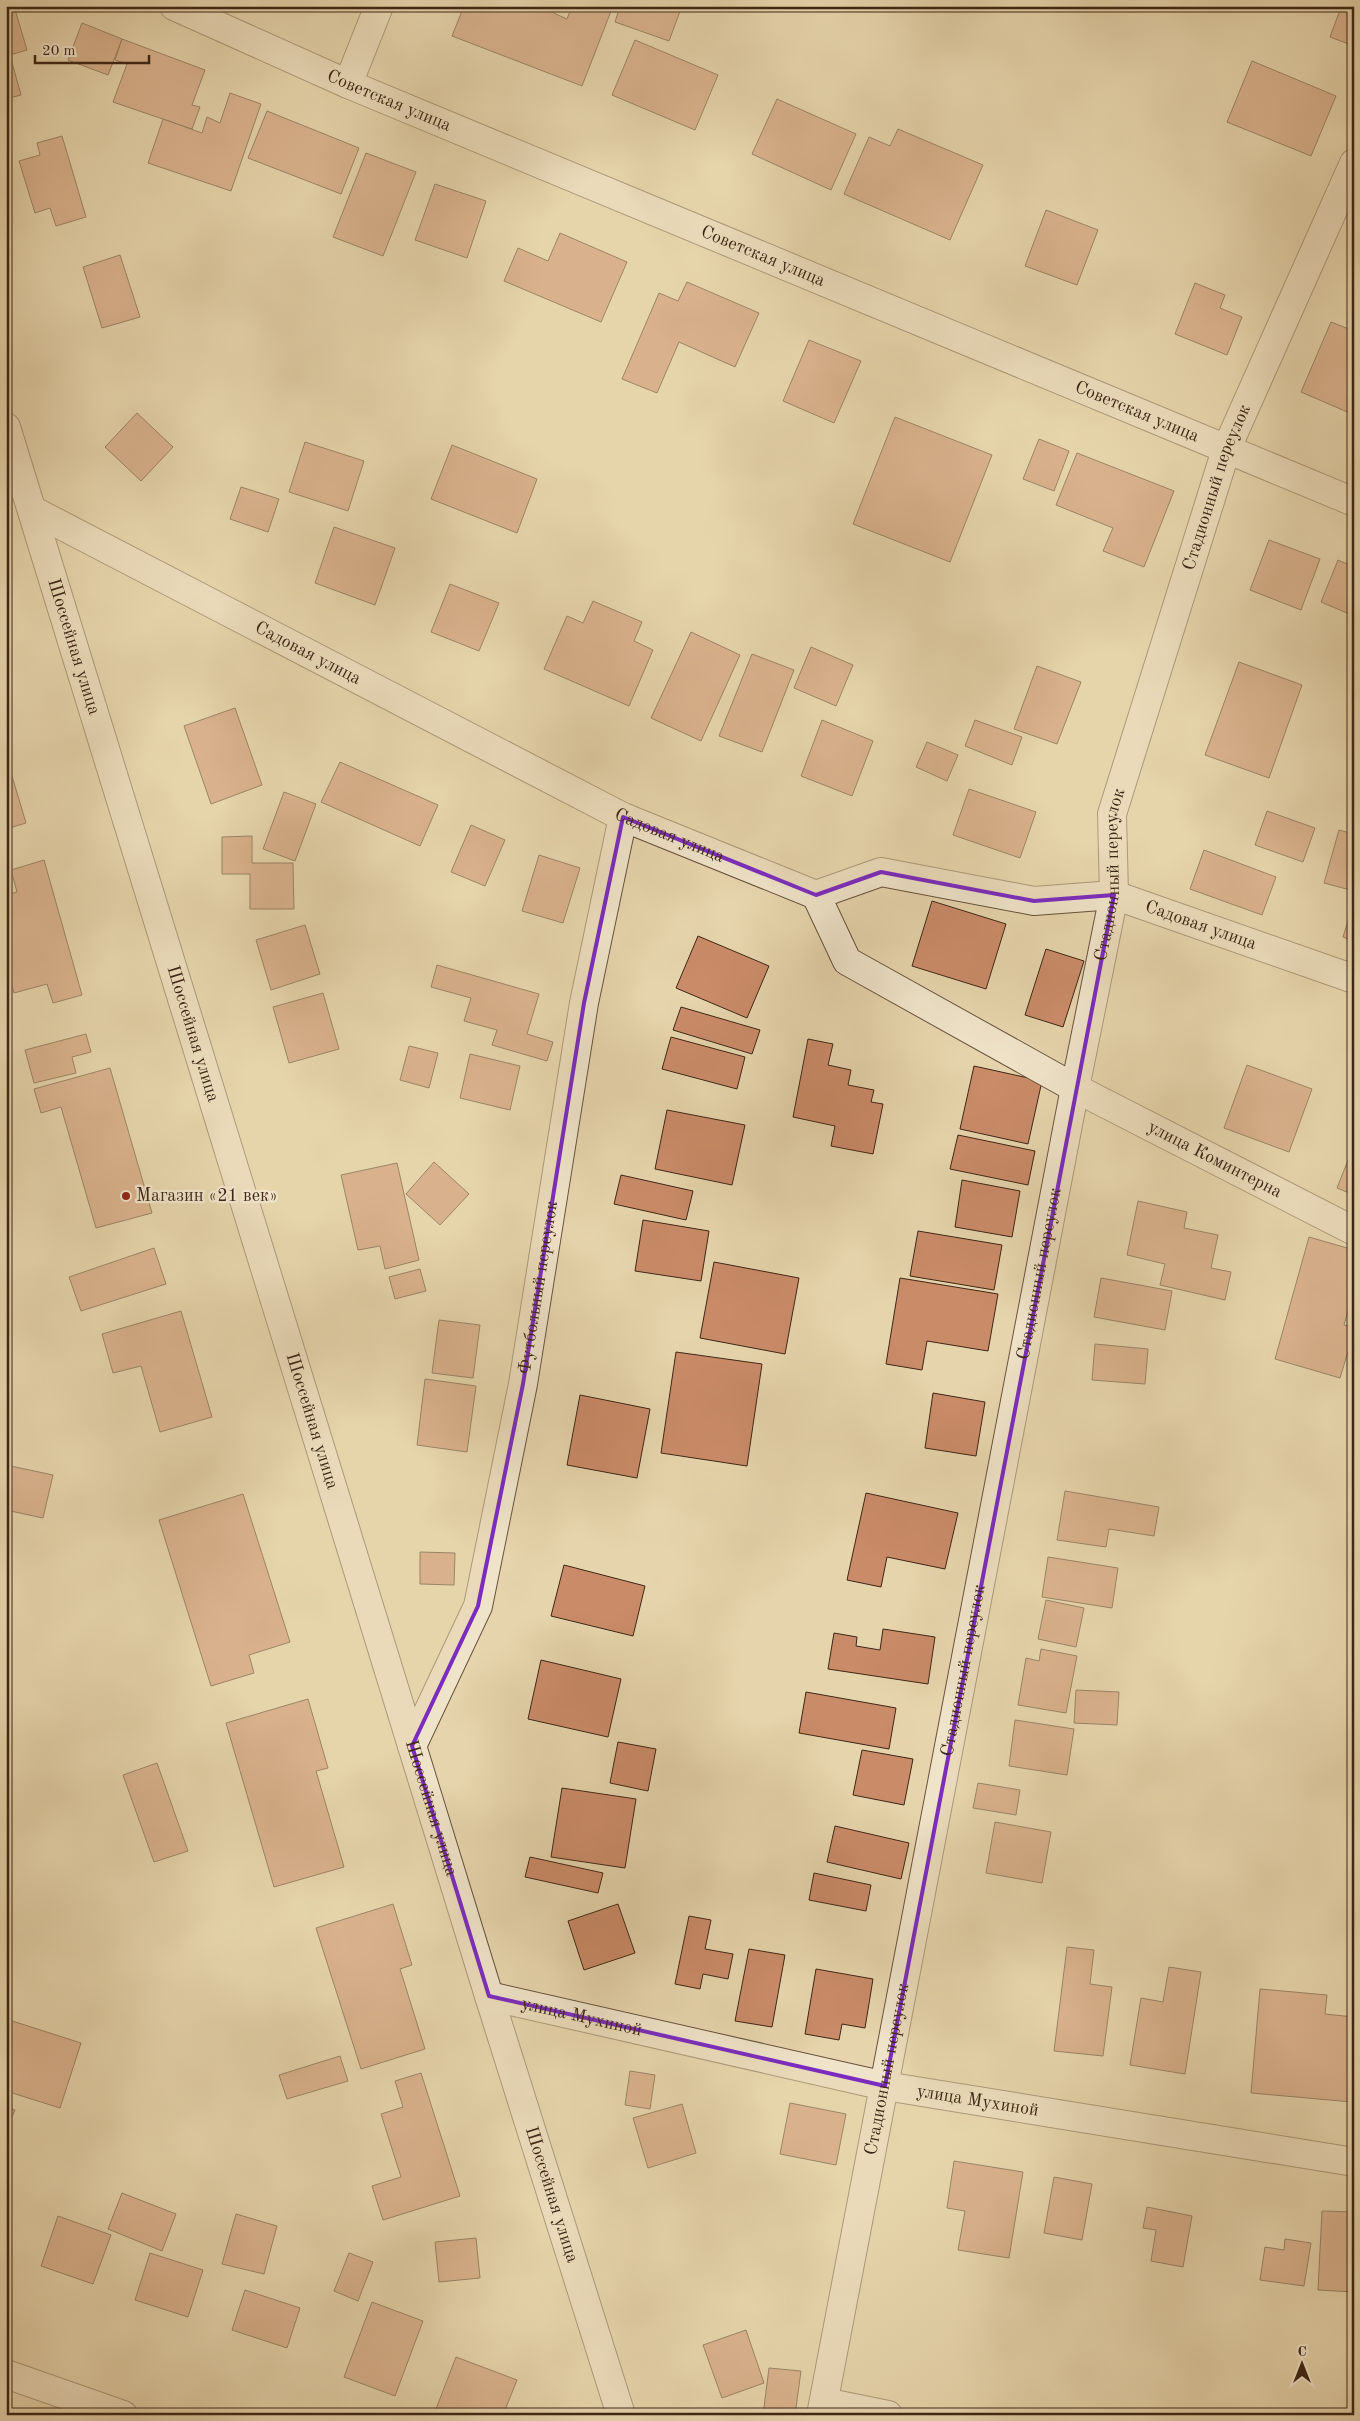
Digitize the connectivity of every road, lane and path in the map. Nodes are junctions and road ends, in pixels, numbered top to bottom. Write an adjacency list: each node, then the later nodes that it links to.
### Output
1 (174, 6): 3 (street, Советская улица)
2 (379, 6): 3 (street)
3 (348, 84): 6 (street, Советская улица)
4 (1354, 163): 6 (street, Стадионный переулок)
5 (6, 427): 8 (street, Шоссейная улица)
6 (1226, 450): 7 (street, Советская улица); 11 (street, Стадионный переулок)
7 (1354, 502)
8 (32, 510): 9 (street, Садовая улица); 15 (street, Шоссейная улица)
9 (623, 817): 10 (street, Садовая улица); 15 (street, Футбольный переулок)
10 (816, 895): 11 (street, Садовая улица); 13 (street, улица Коминтерна)
11 (1114, 895): 12 (street, Садовая улица); 13 (street, Стадионный переулок)
12 (1354, 980)
13 (1075, 1088): 14 (street, улица Коминтерна); 17 (street, Стадионный переулок)
14 (1354, 1231)
15 (412, 1746): 16 (street, Шоссейная улица)
16 (489, 1996): 17 (street, улица Мухиной); 22 (street, Шоссейная улица)
17 (885, 2086): 18 (street, улица Мухиной); 20 (street, Стадионный переулок)
18 (1354, 2162)
19 (6, 2374): 21 (street)
20 (822, 2408): 23 (street)
21 (123, 2415)
22 (621, 2415)
23 (888, 2415)

